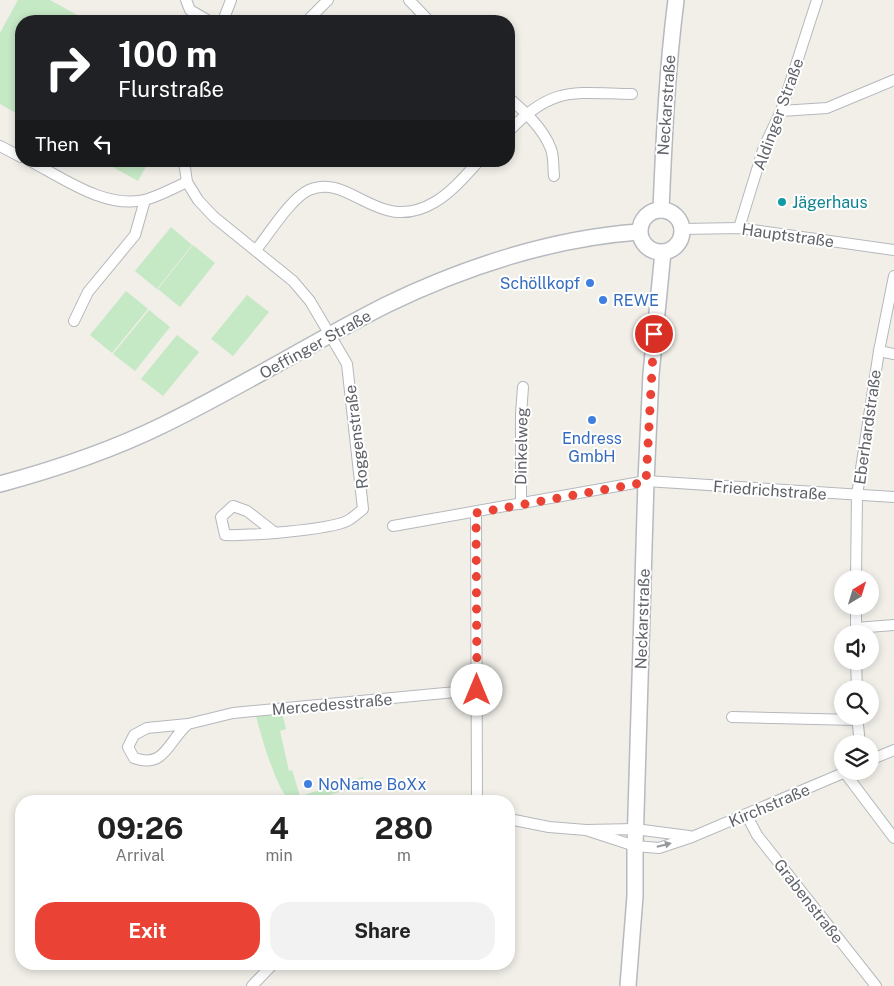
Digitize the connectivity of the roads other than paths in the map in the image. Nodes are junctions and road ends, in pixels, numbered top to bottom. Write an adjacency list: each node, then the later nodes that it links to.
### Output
1 (186, 0): 7 (street)
2 (231, 0): 8 (street)
3 (328, 0): 9 (street)
4 (409, 0): 10 (street)
5 (676, 0): 25 (main road, Neckarstraße)
6 (817, 0): 14 (street, Aldinger Straße)
7 (199, 15)
8 (225, 15)
9 (313, 15)
10 (423, 15)
11 (894, 80): 14 (street)
12 (632, 94): 15 (street)
13 (515, 103): 15 (street)
14 (781, 111): 26 (street, Aldinger Straße)
15 (526, 113): 16 (street); 22 (street)
16 (515, 125)
17 (0, 146): 18 (street)
18 (15, 154)
19 (42, 167): 24 (street)
20 (185, 167): 23 (street)
21 (473, 167): 29 (street)
22 (554, 176)
23 (186, 182): 24 (street); 29 (street)
24 (145, 200): 33 (street)
25 (661, 210): 27 (main road); 28 (main road)
26 (740, 228): 27 (street, Hauptstraße); 30 (street, Hauptstraße)
27 (682, 230): 31 (main road)
28 (639, 232): 31 (main road); 34 (main road, Oeffinger Straße)
29 (256, 250): 34 (street)
30 (894, 250)
31 (663, 252): 38 (main road, Neckarstraße)
32 (894, 276): 35 (street, Eberhardstraße)
33 (74, 321)
34 (332, 335): 39 (main road, Oeffinger Straße); 45 (street, Roggenstraße)
35 (878, 351): 36 (street); 40 (street, Eberhardstraße)
36 (894, 354)
37 (523, 387): 42 (street, Dinkelweg)
38 (646, 482): 40 (street, Friedrichstraße); 42 (street, Friedrichstraße); 60 (main road, Neckarstraße)
39 (0, 484)
40 (857, 495): 41 (street, Friedrichstraße); 46 (street, Eberhardstraße)
41 (894, 497)
42 (521, 504): 43 (street, Friedrichstraße)
43 (476, 513): 44 (street, Friedrichstraße); 49 (street)
44 (393, 526)
45 (274, 532): 45 (street, Roggenstraße)
46 (856, 570)
47 (894, 625): 48 (street)
48 (879, 627)
49 (477, 690): 52 (street, Mercedesstraße); 57 (street)
50 (732, 717): 51 (street)
51 (834, 718)
52 (188, 724): 52 (street, Mercedesstraße)
53 (894, 750): 54 (street)
54 (879, 756)
55 (834, 777): 58 (street, Kirchstraße)
56 (853, 780): 63 (street, Kirchstraße)
57 (477, 795)
58 (746, 814): 62 (street, Kirchstraße); 68 (street, Grabenstraße)
59 (515, 820): 61 (street)
60 (636, 829): 61 (street); 62 (street); 64 (main road, Neckarstraße)
61 (586, 830): 64 (street, Kirchstraße)
62 (692, 837): 64 (street, Kirchstraße, one-way to 62)
63 (894, 838)
64 (635, 846): 67 (main road, Neckarstraße)
65 (267, 970): 66 (street)
66 (252, 986)
67 (628, 986)
68 (876, 986)

